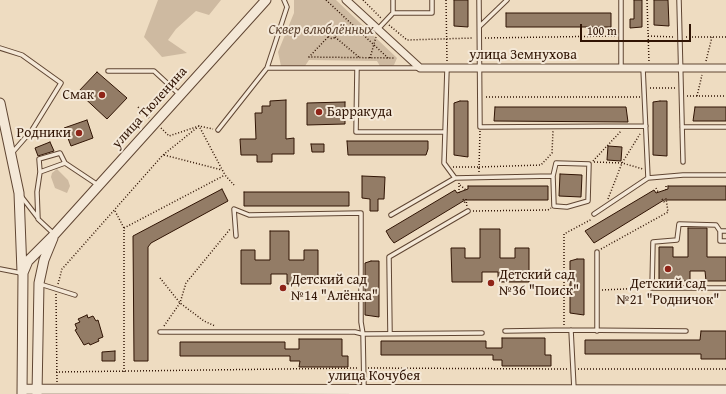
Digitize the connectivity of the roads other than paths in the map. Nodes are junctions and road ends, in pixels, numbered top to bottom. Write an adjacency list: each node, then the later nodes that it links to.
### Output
1 (266, 0): 24 (street, улица Тюленина)
2 (284, 0): 14 (lane)
3 (346, 0): 12 (street)
4 (393, 0): 10 (lane)
5 (432, 0): 10 (lane)
6 (479, 0): 11 (lane)
7 (507, 0): 11 (lane)
8 (621, 0): 17 (lane)
9 (679, 0): 19 (lane)
10 (393, 13): 12 (lane)
11 (480, 26): 22 (lane)
12 (378, 29): 16 (street)
13 (0, 48): 31 (lane)
14 (266, 68): 15 (lane); 29 (lane)
15 (357, 68): 16 (lane); 30 (lane)
16 (420, 68): 21 (street, улица Земнухова)
17 (621, 68): 18 (street, улица Земнухова); 22 (street, улица Земнухова)
18 (646, 68): 19 (street, улица Земнухова); 26 (lane)
19 (680, 68): 20 (street, улица Земнухова); 28 (lane)
20 (726, 68)
21 (446, 69): 22 (street, улица Земнухова); 30 (lane)
22 (480, 69): 26 (lane)
23 (108, 71): 24 (lane)
24 (180, 95): 39 (street, улица Тюленина)
25 (0, 103): 31 (street)
26 (646, 126): 38 (lane)
27 (726, 126): 28 (lane)
28 (682, 127): 32 (lane)
29 (218, 130)
30 (445, 132): 37 (lane)
31 (11, 154): 40 (street)
32 (683, 162)
33 (65, 163): 34 (lane); 34 (lane); 39 (lane)
34 (40, 172): 44 (lane)
35 (726, 175): 38 (lane)
36 (553, 176): 36 (lane); 37 (lane)
37 (455, 178): 43 (lane)
38 (648, 178): 42 (lane)
39 (98, 185): 47 (street, улица Тюленина)
40 (19, 193): 44 (lane); 52 (street)
41 (468, 212): 61 (lane)
42 (594, 214)
43 (391, 215)
44 (38, 219): 47 (lane)
45 (720, 231): 46 (lane); 49 (lane); 54 (lane)
46 (726, 231)
47 (54, 235): 52 (street, улица Тюленина); 53 (street)
48 (236, 236): 63 (lane)
49 (726, 241)
50 (597, 252): 58 (lane)
51 (0, 269): 52 (lane)
52 (22, 273): 68 (street)
53 (39, 283): 55 (lane); 69 (street)
54 (726, 288)
55 (75, 295)
56 (571, 330): 57 (lane); 58 (lane); 65 (lane)
57 (505, 331)
58 (597, 331): 59 (lane)
59 (686, 331)
60 (160, 332): 63 (lane)
61 (390, 333): 62 (lane); 63 (lane)
62 (482, 333)
63 (363, 334): 64 (lane)
64 (364, 389): 72 (street, улица Кочубея); 73 (street, улица Кочубея)
65 (574, 390): 73 (street, улица Кочубея); 74 (street, улица Кочубея)
66 (726, 390): 76 (street, улица Кочубея)
67 (81, 391): 69 (street, улица Кочубея); 70 (street, улица Кочубея)
68 (22, 392): 69 (street, улица Кочубея)
69 (37, 392)
70 (287, 392): 71 (street, улица Кочубея)
71 (310, 392): 72 (street, улица Кочубея)
72 (346, 392)
73 (498, 392)
74 (591, 392): 75 (street, улица Кочубея)
75 (640, 392): 76 (street, улица Кочубея)
76 (679, 392)

